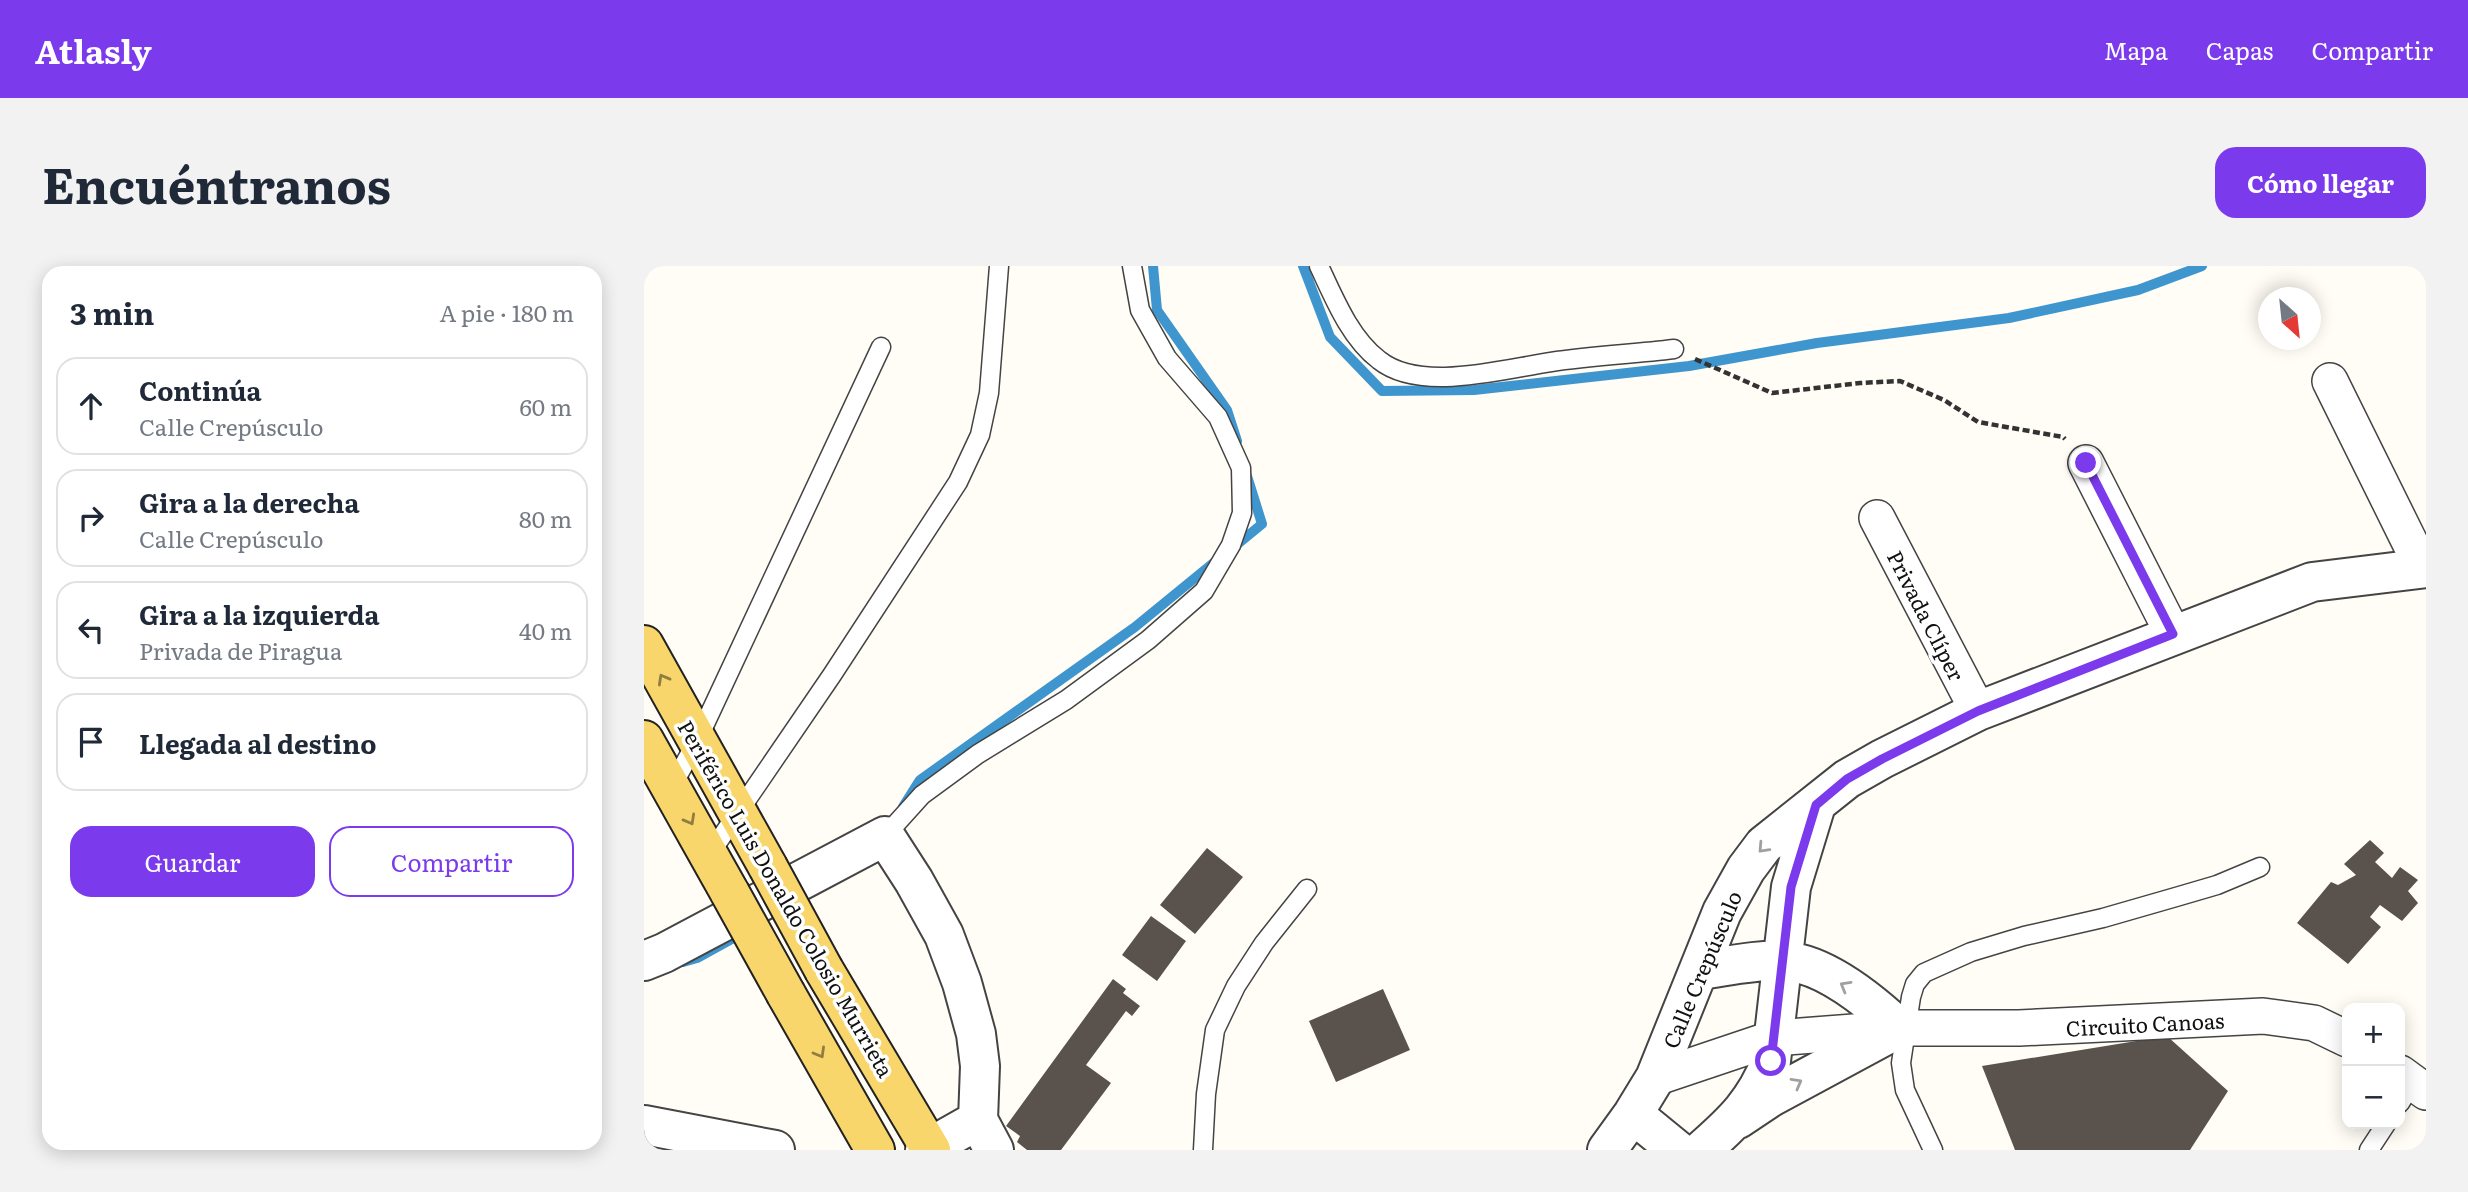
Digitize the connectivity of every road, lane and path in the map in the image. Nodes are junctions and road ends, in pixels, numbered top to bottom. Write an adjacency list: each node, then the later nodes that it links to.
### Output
1 (999, 266): 17 (lane)
2 (1132, 266): 18 (lane)
3 (1319, 266): 5 (lane)
4 (881, 347): 14 (lane)
5 (1674, 349): 7 (path)
6 (2330, 381): 9 (street)
7 (2086, 463): 10 (street)
8 (1877, 518): 12 (street, Privada Clíper)
9 (2424, 568): 10 (street, Calle Crepúsculo)
10 (2173, 634): 12 (street, Calle Crepúsculo)
11 (644, 645): 14 (main road, Periférico Luis Donaldo Colosio Murrieta, one-way to 11)
12 (1978, 711): 16 (street, Calle Crepúsculo)
13 (644, 740): 15 (main road)
14 (697, 741): 15 (lane); 17 (main road, Periférico Luis Donaldo Colosio Murrieta)
15 (671, 788): 19 (main road, one-way to 19)
16 (1816, 805): 22 (street); 24 (street, Calle Crepúsculo, one-way to 24)
17 (738, 813): 19 (lane); 34 (main road, Periférico Luis Donaldo Colosio Murrieta, bridge)
18 (885, 836): 23 (street); 33 (street)
19 (709, 855): 36 (main road, one-way to 36, bridge)
20 (2260, 867): 25 (lane)
21 (1307, 889): 37 (lane)
22 (1783, 960): 24 (street); 25 (street, one-way to 22); 27 (street)
23 (644, 961)
24 (1700, 970): 28 (street, Calle Crepúsculo)
25 (1915, 1028): 26 (street, Circuito Canoas); 27 (street, Circuito Canoas); 30 (street, one-way to 25); 41 (lane)
26 (2342, 1037)
27 (1774, 1038): 28 (street, Circuito Canoas); 30 (street)
28 (1655, 1078): 29 (street, Calle Crepúsculo)
29 (1633, 1114): 38 (street, Calle Crepúsculo); 39 (street)
30 (1738, 1119): 40 (street)
31 (644, 1125): 35 (street)
32 (2383, 1129): 42 (lane)
33 (986, 1135): 34 (street)
34 (928, 1149)
35 (775, 1150)
36 (875, 1150)
37 (1203, 1150)
38 (1606, 1150)
39 (1676, 1150)
40 (1702, 1150)
41 (1933, 1150)
42 (2369, 1150)

